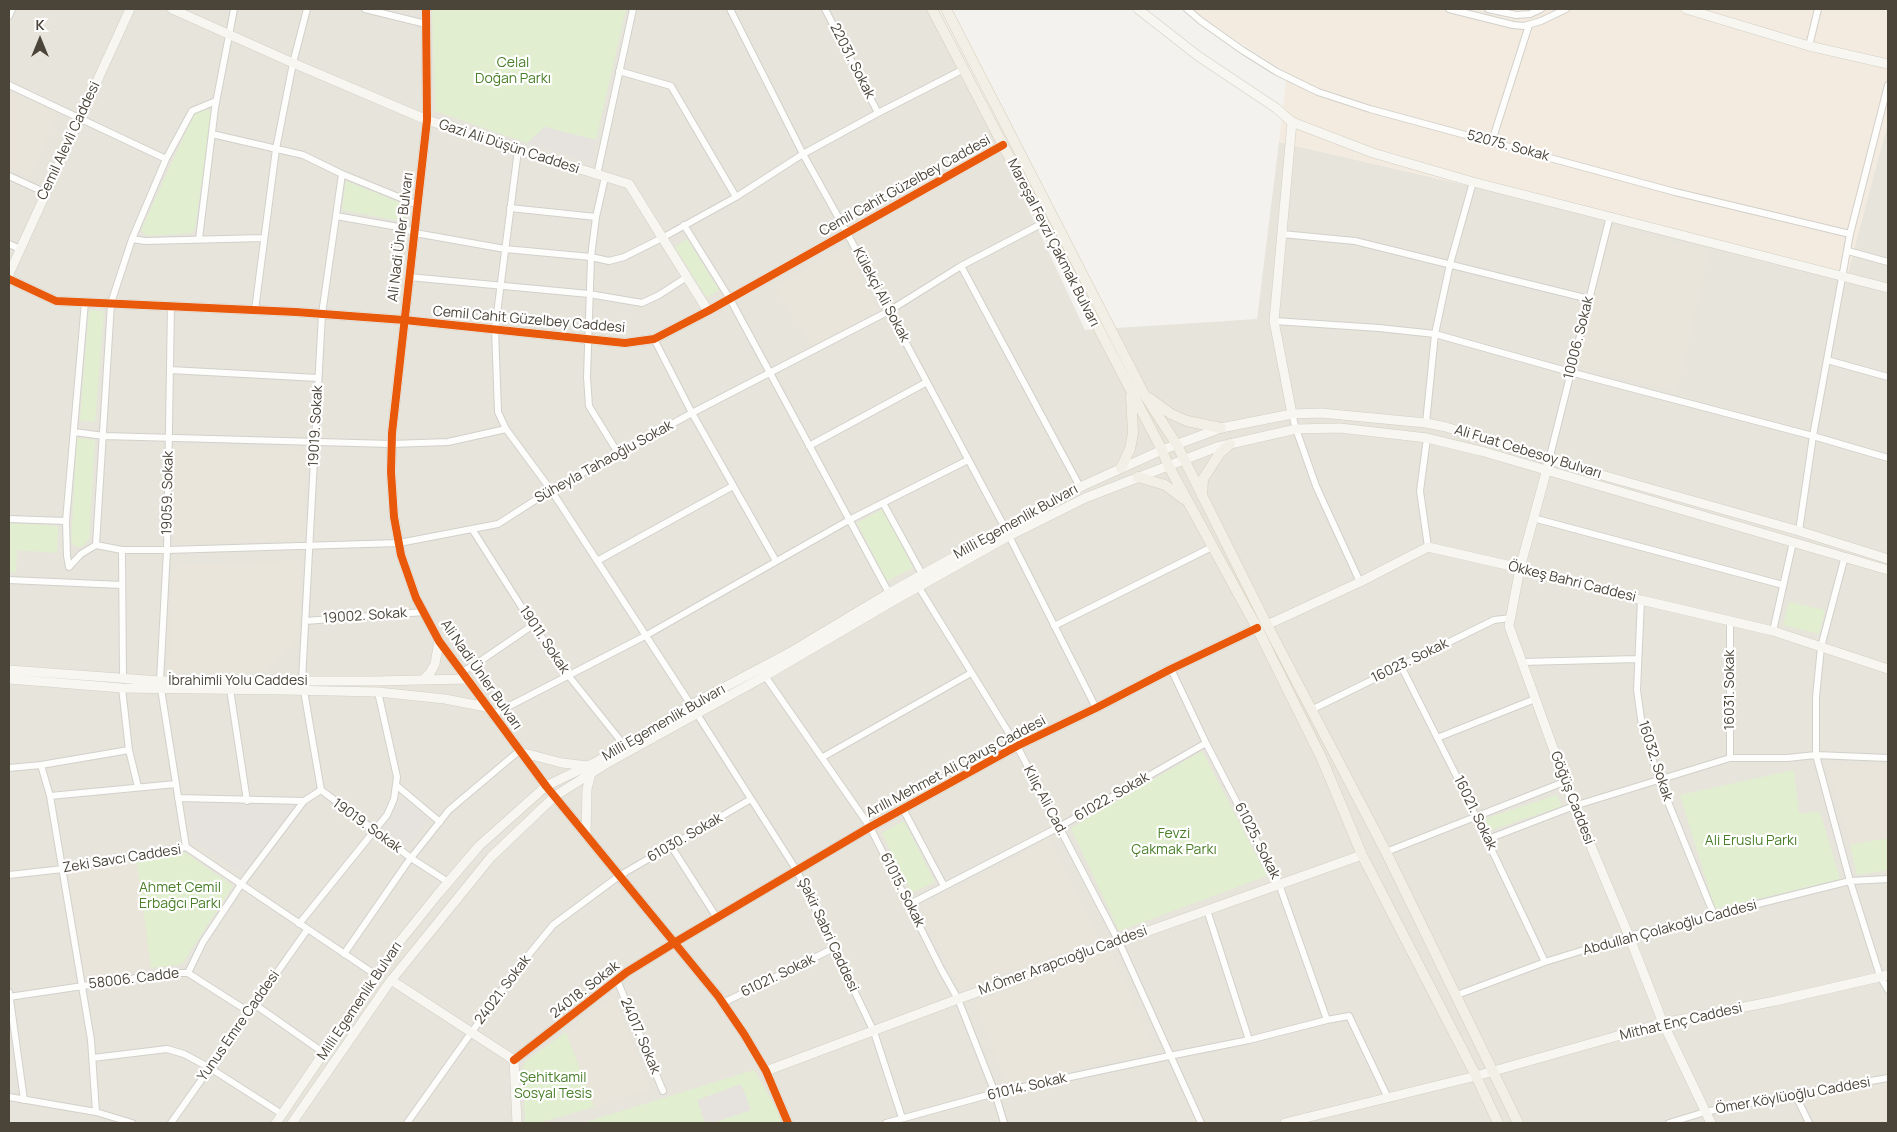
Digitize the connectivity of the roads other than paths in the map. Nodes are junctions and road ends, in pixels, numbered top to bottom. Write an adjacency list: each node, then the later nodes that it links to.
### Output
1 (12, 9): 22 (street)
2 (130, 9): 35 (street, Cemil Alevli Caddesi)
3 (172, 9): 25 (street, Gazi Ali Düşün Caddesi)
4 (234, 9): 25 (street)
5 (307, 9): 27 (street)
6 (365, 9): 23 (street)
7 (426, 9): 23 (street, Ali Nadi Ünler Bulvarı)
8 (633, 9): 30 (street)
9 (730, 9): 43 (street, Külekçi Ali Sokak)
10 (825, 9): 34 (street, 22031. Sokak)
11 (932, 9): 29 (main road, Mareşal Fevzi Çakmak Bulvarı)
12 (946, 9): 105 (main road)
13 (1138, 9): 37 (street)
14 (1188, 9): 39 (street, 52075. Sokak)
15 (1449, 9): 24 (street)
16 (1488, 9): 17 (street)
17 (1541, 9)
18 (1566, 9): 24 (street)
19 (1686, 9): 21 (street)
20 (1818, 9): 26 (street)
21 (1710, 12): 26 (street)
22 (9, 16)
23 (426, 24): 36 (street, Ali Nadi Ünler Bulvarı)
24 (1529, 25): 39 (street)
25 (229, 35): 27 (street, Gazi Ali Düşün Caddesi); 33 (street)
26 (1809, 46): 28 (street)
27 (292, 63): 36 (street, Gazi Ali Düşün Caddesi); 41 (street)
28 (1888, 64)
29 (964, 70): 34 (street); 40 (main road, Mareşal Fevzi Çakmak Bulvarı)
30 (620, 71): 47 (street); 50 (street)
31 (9, 85): 35 (street)
32 (1888, 86): 61 (street)
33 (216, 102): 38 (street); 44 (street)
34 (878, 113): 43 (street)
35 (80, 117): 44 (street); 49 (street, Cemil Alevli Caddesi)
36 (427, 120): 42 (street, Gazi Ali Düşün Caddesi); 51 (street, Ali Nadi Ünler Bulvarı)
37 (1292, 122): 48 (street); 60 (street)
38 (212, 134): 41 (street); 65 (street)
39 (1492, 141): 61 (street, 52075. Sokak)
40 (1003, 145): 56 (main road, Mareşal Fevzi Çakmak Bulvarı); 59 (street, Cemil Cahit Güzelbey Caddesi)
41 (276, 149): 45 (street); 62 (street)
42 (518, 150): 47 (street, Gazi Ali Düşün Caddesi); 52 (street)
43 (803, 154): 50 (street); 59 (street, Külekçi Ali Sokak)
44 (166, 159): 64 (street)
45 (342, 174): 51 (street); 53 (street, 19019. Sokak)
46 (9, 176): 49 (street)
47 (601, 176): 55 (street); 63 (street, Gazi Ali Düşün Caddesi)
48 (1474, 182): 54 (street); 72 (street)
49 (46, 193): 67 (street, Cemil Alevli Caddesi)
50 (736, 197): 57 (street)
51 (418, 205): 58 (street, Ali Nadi Ünler Bulvarı)
52 (510, 208): 55 (street); 68 (street)
53 (336, 216): 58 (street); 90 (street, 19019. Sokak)
54 (1610, 216): 75 (street); 82 (street, 10006. Sokak)
55 (596, 217): 70 (street)
56 (1043, 223): 73 (street, Süheyla Tahaoğlu Sokak); 104 (main road, Mareşal Fevzi Çakmak Bulvarı)
57 (684, 225): 63 (street); 83 (street)
58 (415, 233): 68 (street); 76 (street, Ali Nadi Ünler Bulvarı)
59 (847, 233): 83 (street, Cemil Cahit Güzelbey Caddesi); 89 (street, Külekçi Ali Sokak)
60 (1282, 234): 72 (street); 92 (street)
61 (1850, 234): 69 (street)
62 (264, 238): 65 (street); 87 (street)
63 (662, 238): 70 (street); 77 (street, Gazi Ali Düşün Caddesi)
64 (132, 239): 65 (street); 85 (street)
65 (199, 239)
66 (9, 244): 67 (street)
67 (20, 249): 74 (street, Cemil Alevli Caddesi)
68 (505, 249): 70 (street); 79 (street)
69 (1848, 251): 71 (street); 75 (street)
70 (591, 257): 81 (street)
71 (1888, 262)
72 (1450, 264): 82 (street); 94 (street)
73 (961, 266): 89 (street, Süheyla Tahaoğlu Sokak); 133 (street)
74 (9, 274)
75 (1843, 276): 80 (street); 97 (street)
76 (409, 277): 79 (street); 91 (street, Ali Nadi Ünler Bulvarı)
77 (687, 277): 81 (street); 88 (street, Gazi Ali Düşün Caddesi)
78 (9, 279): 84 (street, Cemil Cahit Güzelbey Caddesi)
79 (501, 285): 81 (street); 93 (street)
80 (1888, 288)
81 (589, 294): 95 (street)
82 (1589, 298): 99 (street, 10006. Sokak)
83 (730, 299): 88 (street, Cemil Cahit Güzelbey Caddesi); 100 (street)
84 (85, 302): 85 (street, Cemil Cahit Güzelbey Caddesi); 112 (street)
85 (111, 303): 86 (street, Cemil Cahit Güzelbey Caddesi); 113 (street)
86 (172, 305): 87 (street, Cemil Cahit Güzelbey Caddesi); 98 (street, 19059. Sokak)
87 (255, 310): 90 (street, Cemil Cahit Güzelbey Caddesi)
88 (708, 311): 96 (street, Cemil Cahit Güzelbey Caddesi)
89 (889, 311): 100 (street, Süheyla Tahaoğlu Sokak); 103 (street, Külekçi Ali Sokak)
90 (322, 314): 91 (street, Cemil Cahit Güzelbey Caddesi); 101 (street, 19019. Sokak)
91 (404, 320): 93 (street, Cemil Cahit Güzelbey Caddesi); 118 (street, Ali Nadi Ünler Bulvarı)
92 (1274, 321): 94 (street); 107 (street)
93 (495, 329): 95 (street, Cemil Cahit Güzelbey Caddesi); 111 (street)
94 (1434, 334): 99 (street); 108 (street)
95 (588, 339): 96 (street, Cemil Cahit Güzelbey Caddesi); 123 (street)
96 (654, 339): 106 (street)
97 (1827, 360): 102 (street); 114 (street)
98 (170, 370): 101 (street); 115 (street, 19059. Sokak)
99 (1570, 372): 114 (street); 127 (street, 10006. Sokak)
100 (770, 373): 106 (street, Süheyla Tahaoğlu Sokak); 121 (street)
101 (318, 378): 117 (street, 19019. Sokak)
102 (1888, 378)
103 (927, 382): 121 (street); 125 (street, Külekçi Ali Sokak)
104 (1131, 393): 122 (main road, Mareşal Fevzi Çakmak Bulvarı); 129 (main road)
105 (1144, 394): 109 (main road); 119 (main road)
106 (692, 413): 123 (street, Süheyla Tahaoğlu Sokak); 132 (street)
107 (1292, 414): 108 (street, Ali Fuat Cebesoy Bulvarı); 109 (street, Ali Fuat Cebesoy Bulvarı); 110 (street)
108 (1426, 423): 127 (street, Ali Fuat Cebesoy Bulvarı)
109 (1221, 428): 119 (street, Ali Fuat Cebesoy Bulvarı)
110 (1296, 429): 116 (street, Milli Egemenlik Bulvarı); 120 (street, Milli Egemenlik Bulvarı); 161 (street)
111 (506, 430): 118 (street); 134 (street)
112 (74, 432): 113 (street); 141 (street)
113 (104, 436): 115 (street); 147 (street)
114 (1813, 436): 124 (street); 143 (street)
115 (169, 438): 117 (street); 152 (street, 19059. Sokak)
116 (1427, 438): 130 (street, Milli Egemenlik Bulvarı); 150 (street)
117 (315, 443): 118 (street); 148 (street, 19019. Sokak)
118 (391, 444): 146 (street, Ali Nadi Ünler Bulvarı)
119 (1177, 444): 122 (street, Ali Fuat Cebesoy Bulvarı); 126 (main road)
120 (1230, 444): 126 (street, Milli Egemenlik Bulvarı); 135 (main road)
121 (809, 446): 140 (street)
122 (1162, 450): 128 (main road, Mareşal Fevzi Çakmak Bulvarı); 129 (street, Milli Egemenlik Bulvarı)
123 (618, 453): 134 (street, Süheyla Tahaoğlu Sokak)
124 (1888, 458)
125 (968, 460): 136 (street); 144 (street, Külekçi Ali Sokak)
126 (1183, 460): 128 (street, Milli Egemenlik Bulvarı); 135 (main road)
127 (1549, 460): 130 (street, Göğüş Caddesi); 143 (street, Ali Fuat Cebesoy Bulvarı)
128 (1168, 465): 131 (street, Milli Egemenlik Bulvarı); 137 (main road, Mareşal Fevzi Çakmak Bulvarı)
129 (1121, 468): 133 (street, Milli Egemenlik Bulvarı)
130 (1546, 470): 138 (street, Göğüş Caddesi); 145 (street, Milli Egemenlik Bulvarı)
131 (1138, 477): 137 (main road); 144 (street, Milli Egemenlik Bulvarı)
132 (734, 486): 155 (street); 156 (street)
133 (1080, 487): 144 (street, Milli Egemenlik Bulvarı)
134 (550, 490): 142 (street, Süheyla Tahaoğlu Sokak); 155 (street)
135 (1202, 498): 173 (main road)
136 (883, 503): 140 (street); 159 (street)
137 (1188, 503): 149 (main road, Mareşal Fevzi Çakmak Bulvarı)
138 (1533, 518): 157 (street, Göğüş Caddesi); 163 (street)
139 (9, 519): 141 (street)
140 (849, 520): 156 (street); 165 (street)
141 (66, 521): 147 (street)
142 (472, 528): 146 (street, Süheyla Tahaoğlu Sokak); 171 (street, 19011. Sokak)
143 (1799, 531): 154 (street, Ali Fuat Cebesoy Bulvarı)
144 (1007, 532): 159 (street, Milli Egemenlik Bulvarı); 164 (street, Milli Egemenlik Bulvarı); 172 (street, Külekçi Ali Sokak)
145 (1793, 542): 153 (street, Milli Egemenlik Bulvarı); 163 (street)
146 (399, 543): 148 (street, Süheyla Tahaoğlu Sokak); 167 (street, Ali Nadi Ünler Bulvarı)
147 (96, 545): 151 (street, Süheyla Tahaoğlu Sokak)
148 (310, 547): 152 (street, Süheyla Tahaoğlu Sokak); 169 (street, 19019. Sokak)
149 (1212, 547): 172 (street); 173 (main road, Mareşal Fevzi Çakmak Bulvarı)
150 (1428, 547): 157 (street, Ökkeş Bahri Caddesi); 161 (street)
151 (122, 550): 152 (street, Süheyla Tahaoğlu Sokak); 162 (street)
152 (166, 550): 192 (street, 19059. Sokak)
153 (1845, 556): 158 (street, Milli Egemenlik Bulvarı); 177 (street)
154 (1888, 558)
155 (597, 561): 175 (street)
156 (776, 561): 175 (street)
157 (1520, 568): 166 (street, Ökkeş Bahri Caddesi); 168 (street, Göğüş Caddesi)
158 (1888, 570)
159 (922, 574): 165 (street, Milli Egemenlik Bulvarı)
160 (9, 580): 162 (street)
161 (1360, 582): 173 (street)
162 (122, 585): 188 (street)
163 (1783, 585): 174 (street)
164 (918, 586): 184 (street, Kılıç Ali Cad.); 187 (street, Milli Egemenlik Bulvarı)
165 (889, 593): 198 (street, Milli Egemenlik Bulvarı)
166 (1641, 600): 170 (street, Ökkeş Bahri Caddesi); 178 (street, 16032. Sokak)
167 (424, 612): 169 (street, 19002. Sokak); 176 (street, Ali Nadi Ünler Bulvarı)
168 (1511, 618): 179 (street, Göğüş Caddesi); 180 (street, 16023. Sokak)
169 (305, 620): 190 (street, 19019. Sokak)
170 (1730, 622): 174 (street, Ökkeş Bahri Caddesi); 212 (street, 16031. Sokak)
171 (532, 625): 185 (street, 19011. Sokak); 186 (street)
172 (1054, 626): 200 (street, Külekçi Ali Sokak)
173 (1262, 627): 181 (street, Arıllı Mehmet Ali Çavuş Caddesi); 201 (main road); 242 (main road)
174 (1773, 631): 177 (street, Ökkeş Bahri Caddesi)
175 (646, 636): 185 (street); 198 (street)
176 (439, 641): 186 (street, Ali Nadi Ünler Bulvarı); 191 (street)
177 (1821, 647): 182 (street, Ökkeş Bahri Caddesi); 210 (street)
178 (1637, 659): 179 (street); 217 (street, 16032. Sokak)
179 (1522, 662): 197 (street, Göğüş Caddesi)
180 (1401, 666): 201 (street, 16023. Sokak); 204 (street, 16021. Sokak)
181 (1171, 668): 200 (street, Arıllı Mehmet Ali Çavuş Caddesi); 205 (street, 61025. Sokak)
182 (1888, 669)
183 (9, 670): 188 (street, İbrahimli Yolu Caddesi)
184 (971, 673): 207 (street, Kılıç Ali Cad.); 211 (street)
185 (568, 675): 203 (street); 206 (street, 19011. Sokak)
186 (465, 676): 191 (street, İbrahimli Yolu Caddesi); 199 (street, Ali Nadi Ünler Bulvarı)
187 (765, 676): 202 (street, Milli Egemenlik Bulvarı); 211 (street, 61015. Sokak)
188 (123, 678): 192 (street, İbrahimli Yolu Caddesi)
189 (9, 679): 193 (street)
190 (302, 680): 191 (street, İbrahimli Yolu Caddesi); 192 (street, İbrahimli Yolu Caddesi)
191 (423, 680)
192 (161, 685): 193 (street); 194 (street); 219 (street, 19059. Sokak)
193 (122, 688): 208 (street)
194 (230, 690): 195 (street); 228 (street)
195 (304, 691): 196 (street); 223 (street, 19019. Sokak)
196 (378, 692): 199 (street); 220 (street)
197 (1536, 700): 204 (street); 218 (street, Göğüş Caddesi)
198 (691, 705): 206 (street, Milli Egemenlik Bulvarı)
199 (486, 707): 203 (street, Ali Nadi Ünler Bulvarı)
200 (1096, 708): 207 (street, Arıllı Mehmet Ali Çavuş Caddesi)
201 (1311, 710): 241 (main road)
202 (697, 714): 216 (street, Milli Egemenlik Bulvarı); 227 (street, Şakir Sabri Caddesi)
203 (492, 715): 209 (street, Ali Nadi Ünler Bulvarı)
204 (1437, 738): 232 (street, 16021. Sokak)
205 (1206, 742): 235 (street, 61022. Sokak); 252 (street, 61025. Sokak)
206 (624, 745): 216 (street, Milli Egemenlik Bulvarı)
207 (1017, 746): 231 (street, Arıllı Mehmet Ali Çavuş Caddesi); 235 (street, Kılıç Ali Cad.)
208 (129, 750): 214 (street); 222 (street)
209 (519, 751): 216 (street); 221 (street, Ali Nadi Ünler Bulvarı); 233 (street)
210 (1816, 755): 212 (street); 213 (street); 249 (street)
211 (822, 757): 234 (street, 61015. Sokak)
212 (1730, 758): 217 (street)
213 (1888, 758)
214 (41, 765): 215 (street); 224 (street)
215 (9, 768)
216 (589, 769): 221 (street, Milli Egemenlik Bulvarı); 225 (street, Milli Egemenlik Bulvarı); 237 (street)
217 (1659, 780): 230 (street); 256 (street, 16032. Sokak)
218 (1564, 782): 230 (street, Göğüş Caddesi); 232 (street)
219 (176, 784): 222 (street); 226 (street, 19059. Sokak)
220 (396, 785): 233 (street); 236 (street)
221 (546, 786): 225 (street, Ali Nadi Ünler Bulvarı); 250 (street, Milli Egemenlik Bulvarı)
222 (138, 787): 224 (street)
223 (321, 790): 229 (street); 236 (street, 19019. Sokak)
224 (50, 796): 244 (street)
225 (555, 796): 237 (street, Ali Nadi Ünler Bulvarı); 269 (street, Milli Egemenlik Bulvarı)
226 (178, 798): 228 (street); 240 (street, 19059. Sokak)
227 (751, 799): 239 (street, 61030. Sokak); 245 (street, Şakir Sabri Caddesi)
228 (247, 801): 229 (street)
229 (304, 801): 251 (street)
230 (1574, 806): 238 (street); 260 (street, Göğüş Caddesi)
231 (904, 809): 234 (street, Arıllı Mehmet Ali Çavuş Caddesi); 253 (street)
232 (1476, 817): 238 (street, 16021. Sokak); 241 (street)
233 (440, 822): 243 (street)
234 (870, 827): 245 (street, Arıllı Mehmet Ali Çavuş Caddesi); 254 (street, 61015. Sokak)
235 (1059, 827): 253 (street, 61022. Sokak); 262 (street, Kılıç Ali Cad.)
236 (374, 830): 243 (street, 19019. Sokak); 258 (street)
237 (586, 835): 247 (street, Ali Nadi Ünler Bulvarı)
238 (1488, 839): 265 (street, 16021. Sokak)
239 (671, 846): 247 (street, 61030. Sokak); 257 (street)
240 (186, 847): 244 (street, Zeki Savcı Caddesi); 251 (street, Zeki Savcı Caddesi)
241 (1386, 852): 274 (main road)
242 (1362, 855): 252 (street, M.Ömer Arapcıoğlu Caddesi); 292 (main road)
243 (411, 858): 250 (street, 19019. Sokak); 264 (street)
244 (63, 869): 246 (street, Zeki Savcı Caddesi); 271 (street)
245 (797, 871): 257 (street, Arıllı Mehmet Ali Çavuş Caddesi); 263 (street, Şakir Sabri Caddesi)
246 (9, 874)
247 (619, 876): 261 (street, Ali Nadi Ünler Bulvarı); 282 (street, 24021. Sokak)
248 (1888, 879): 249 (street, Abdullah Çolakoğlu Caddesi)
249 (1850, 881): 256 (street, Abdullah Çolakoğlu Caddesi); 268 (street)
250 (448, 882): 267 (street, Milli Egemenlik Bulvarı)
251 (242, 883): 258 (street, Zeki Savcı Caddesi); 266 (street)
252 (1279, 884): 255 (street, M.Ömer Arapcıoğlu Caddesi); 280 (street, 61025. Sokak)
253 (944, 886): 254 (street, 61022. Sokak)
254 (910, 904): 276 (street, 61015. Sokak)
255 (1207, 910): 262 (street, M.Ömer Arapcıoğlu Caddesi); 284 (street)
256 (1714, 915): 260 (street, Abdullah Çolakoğlu Caddesi)
257 (717, 918): 261 (street, Arıllı Mehmet Ali Çavuş Caddesi)
258 (299, 924): 259 (street, Zeki Savcı Caddesi)
259 (306, 930): 264 (street, Zeki Savcı Caddesi); 278 (street, Yunus Emre Caddesi)
260 (1629, 936): 265 (street, Abdullah Çolakoğlu Caddesi); 281 (street, Göğüş Caddesi)
261 (674, 942): 270 (street, 24018. Sokak); 277 (street, Ali Nadi Ünler Bulvarı)
262 (1119, 942): 276 (street, M.Ömer Arapcıoğlu Caddesi); 286 (street, Kılıç Ali Cad.)
263 (834, 948): 277 (street, 61021. Sokak); 283 (street, Şakir Sabri Caddesi)
264 (344, 954): 267 (street, Zeki Savcı Caddesi)
265 (1545, 962): 274 (street, Abdullah Çolakoğlu Caddesi)
266 (188, 973): 271 (street, 58006. Cadde); 279 (street, 58006. Cadde)
267 (376, 975): 285 (street, Milli Egemenlik Bulvarı)
268 (1884, 976): 272 (street); 281 (street, Mithat Enç Caddesi)
269 (392, 980): 282 (street); 304 (street, Milli Egemenlik Bulvarı)
270 (617, 980): 288 (street, 24018. Sokak); 294 (street, 24017. Sokak)
271 (82, 986): 275 (street, 58006. Cadde); 287 (street)
272 (1888, 990)
273 (9, 992): 275 (street)
274 (1457, 996): 290 (main road)
275 (9, 997): 299 (street)
276 (958, 999): 283 (street, M.Ömer Arapcıoğlu Caddesi); 295 (street, 61015. Sokak)
277 (723, 1003): 291 (street, Ali Nadi Ünler Bulvarı)
278 (254, 1004): 279 (street, Yunus Emre Caddesi); 285 (street)
279 (248, 1012): 289 (street, Yunus Emre Caddesi)
280 (1327, 1020): 284 (street, 61014. Sokak); 298 (street, 61014. Sokak)
281 (1663, 1023): 290 (street, Mithat Enç Caddesi); 301 (street, Göğüş Caddesi)
282 (471, 1032): 288 (street); 308 (street, 24021. Sokak)
283 (874, 1032): 291 (street, M.Ömer Arapcıoğlu Caddesi); 303 (street, Şakir Sabri Caddesi)
284 (1249, 1040): 286 (street, 61014. Sokak)
285 (324, 1053): 302 (street, Milli Egemenlik Bulvarı)
286 (1169, 1056): 295 (street, 61014. Sokak); 313 (street, Kılıç Ali Cad.)
287 (92, 1058): 289 (street); 300 (street)
288 (514, 1060): 309 (street)
289 (210, 1068): 302 (street); 306 (street, Yunus Emre Caddesi)
290 (1494, 1071): 292 (street, Mithat Enç Caddesi); 316 (main road)
291 (766, 1072): 310 (street, Ali Nadi Ünler Bulvarı)
292 (1476, 1076): 298 (street, Mithat Enç Caddesi); 315 (main road)
293 (1888, 1078): 296 (street, Ömer Köylüoğlu Caddesi)
294 (663, 1091)
295 (995, 1093): 303 (street, 61014. Sokak); 312 (street, 61015. Sokak)
296 (1795, 1094): 301 (street, Ömer Köylüoğlu Caddesi); 319 (street)
297 (9, 1097): 299 (street)
298 (1388, 1098): 314 (street, Mithat Enç Caddesi)
299 (24, 1100): 300 (street)
300 (96, 1112): 305 (street)
301 (1705, 1112): 317 (street, Ömer Köylüoğlu Caddesi); 318 (street, Göğüş Caddesi)
302 (282, 1114): 307 (street, Milli Egemenlik Bulvarı)
303 (902, 1118): 311 (street, 61014. Sokak)
304 (295, 1122)
305 (132, 1123)
306 (171, 1123)
307 (276, 1123)
308 (407, 1123)
309 (517, 1123)
310 (788, 1123)
311 (886, 1123)
312 (1004, 1123)
313 (1201, 1123)
314 (1285, 1123)
315 (1498, 1123)
316 (1518, 1123)
317 (1669, 1123)
318 (1711, 1123)
319 (1809, 1123)

